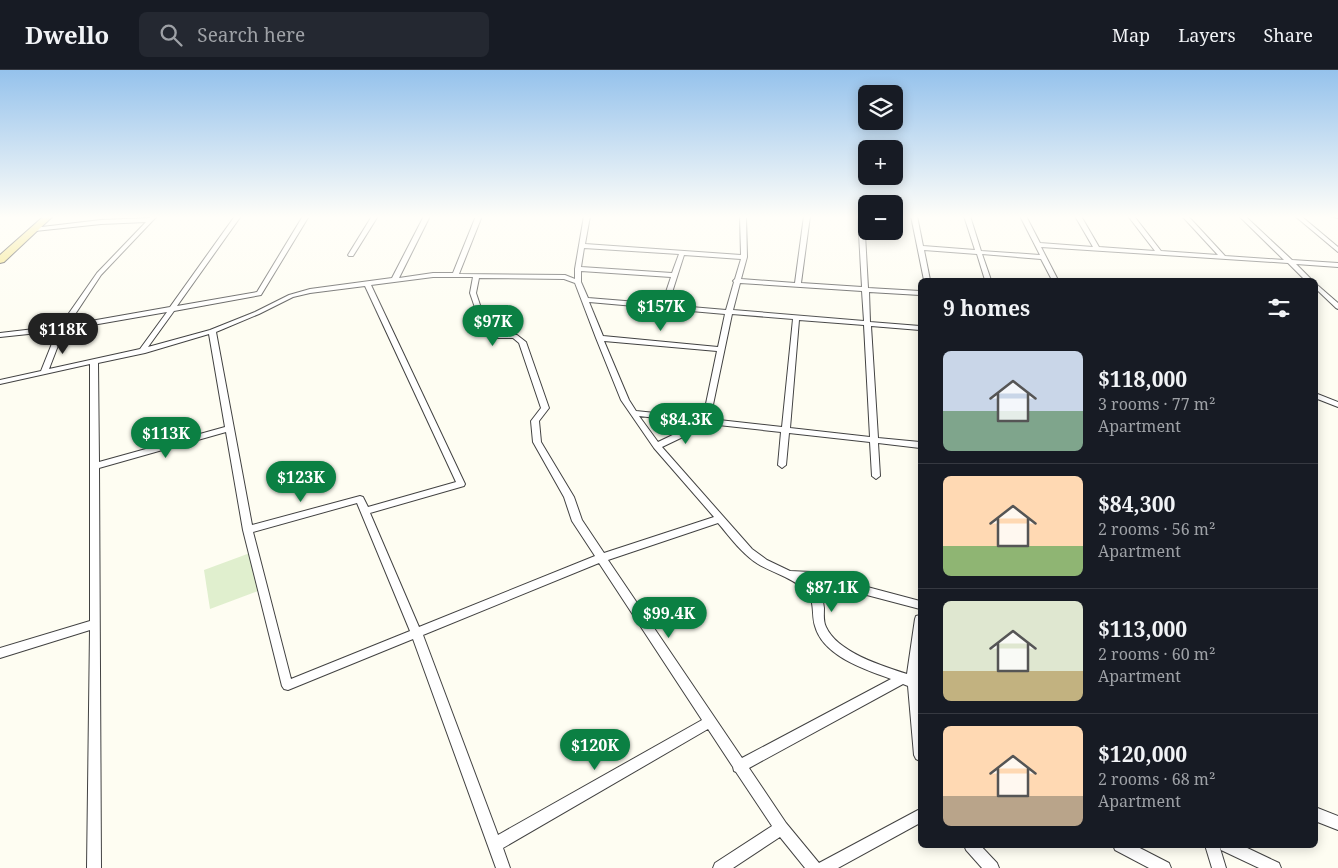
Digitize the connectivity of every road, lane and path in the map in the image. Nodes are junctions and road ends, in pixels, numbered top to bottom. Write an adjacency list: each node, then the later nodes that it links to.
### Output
1 (119, 253): 47 (street)
2 (212, 253): 43 (street)
3 (285, 253): 43 (street)
4 (408, 253): 32 (street)
5 (464, 253): 25 (street)
6 (581, 253): 24 (street)
7 (682, 253): 27 (street)
8 (685, 253): 20 (street)
9 (744, 253): 20 (street)
10 (802, 253): 36 (street)
11 (863, 253): 38 (street)
12 (922, 253): 28 (street)
13 (979, 253): 29 (street)
14 (999, 253): 19 (street)
15 (1042, 253): 19 (street)
16 (1162, 253): 21 (street)
17 (1220, 253): 21 (street)
18 (1282, 253): 22 (street)
19 (1044, 256): 30 (street)
20 (744, 258): 33 (street)
21 (1224, 258): 22 (street)
22 (1291, 262): 23 (street); 31 (street)
23 (1338, 266)
24 (578, 269): 27 (street); 34 (street)
25 (455, 275): 26 (street); 32 (street)
26 (476, 275): 34 (street); 72 (street)
27 (674, 275): 41 (street)
28 (928, 278)
29 (987, 278)
30 (1054, 278)
31 (1307, 278)
32 (395, 279): 35 (street)
33 (736, 281): 36 (street); 44 (street)
34 (578, 282): 40 (street)
35 (367, 284): 49 (street); 69 (street)
36 (798, 285): 38 (street)
37 (1318, 289): 42 (street)
38 (865, 290): 39 (street); 46 (street)
39 (918, 293)
40 (585, 300): 41 (street); 51 (street)
41 (664, 306): 44 (street)
42 (1338, 307)
43 (173, 309): 47 (street); 53 (street)
44 (729, 312): 45 (street); 52 (street)
45 (796, 318): 46 (street); 62 (street)
46 (867, 324): 48 (street); 63 (street)
47 (61, 328): 50 (street); 55 (street)
48 (918, 328)
49 (212, 332): 53 (street); 61 (street)
50 (0, 335)
51 (599, 338): 52 (street); 59 (street)
52 (722, 349): 60 (street)
53 (142, 351): 54 (street)
54 (94, 363): 55 (street); 67 (street)
55 (44, 373): 56 (street)
56 (0, 382)
57 (1318, 396): 58 (street)
58 (1338, 405)
59 (633, 413): 60 (street); 65 (street)
60 (702, 421): 62 (street); 65 (street)
61 (229, 429): 67 (street); 71 (street)
62 (785, 430): 63 (street); 66 (street)
63 (874, 440): 64 (street); 68 (street)
64 (918, 445)
65 (657, 446): 70 (street)
66 (782, 465)
67 (96, 466): 75 (street)
68 (876, 476)
69 (365, 511): 71 (street); 76 (street)
70 (718, 519): 72 (street); 73 (street)
71 (248, 530): 76 (street)
72 (601, 558): 76 (street); 80 (street)
73 (787, 574): 74 (street); 79 (street)
74 (918, 603)
75 (94, 624): 78 (street); 92 (street)
76 (416, 632): 87 (street)
77 (918, 640): 79 (street)
78 (0, 653)
79 (907, 680): 81 (street); 82 (street)
80 (709, 722): 82 (street); 87 (street)
81 (918, 734)
82 (739, 767): 86 (street)
83 (1318, 815): 85 (street)
84 (918, 817): 96 (street)
85 (1338, 823)
86 (781, 828): 94 (street); 95 (street)
87 (494, 845): 93 (street)
88 (974, 848): 97 (street)
89 (1126, 848): 98 (street)
90 (1213, 848): 99 (street)
91 (1232, 848): 100 (street)
92 (94, 868)
93 (502, 868)
94 (720, 868)
95 (814, 868)
96 (824, 868)
97 (992, 868)
98 (1164, 868)
99 (1219, 868)
100 (1274, 868)

